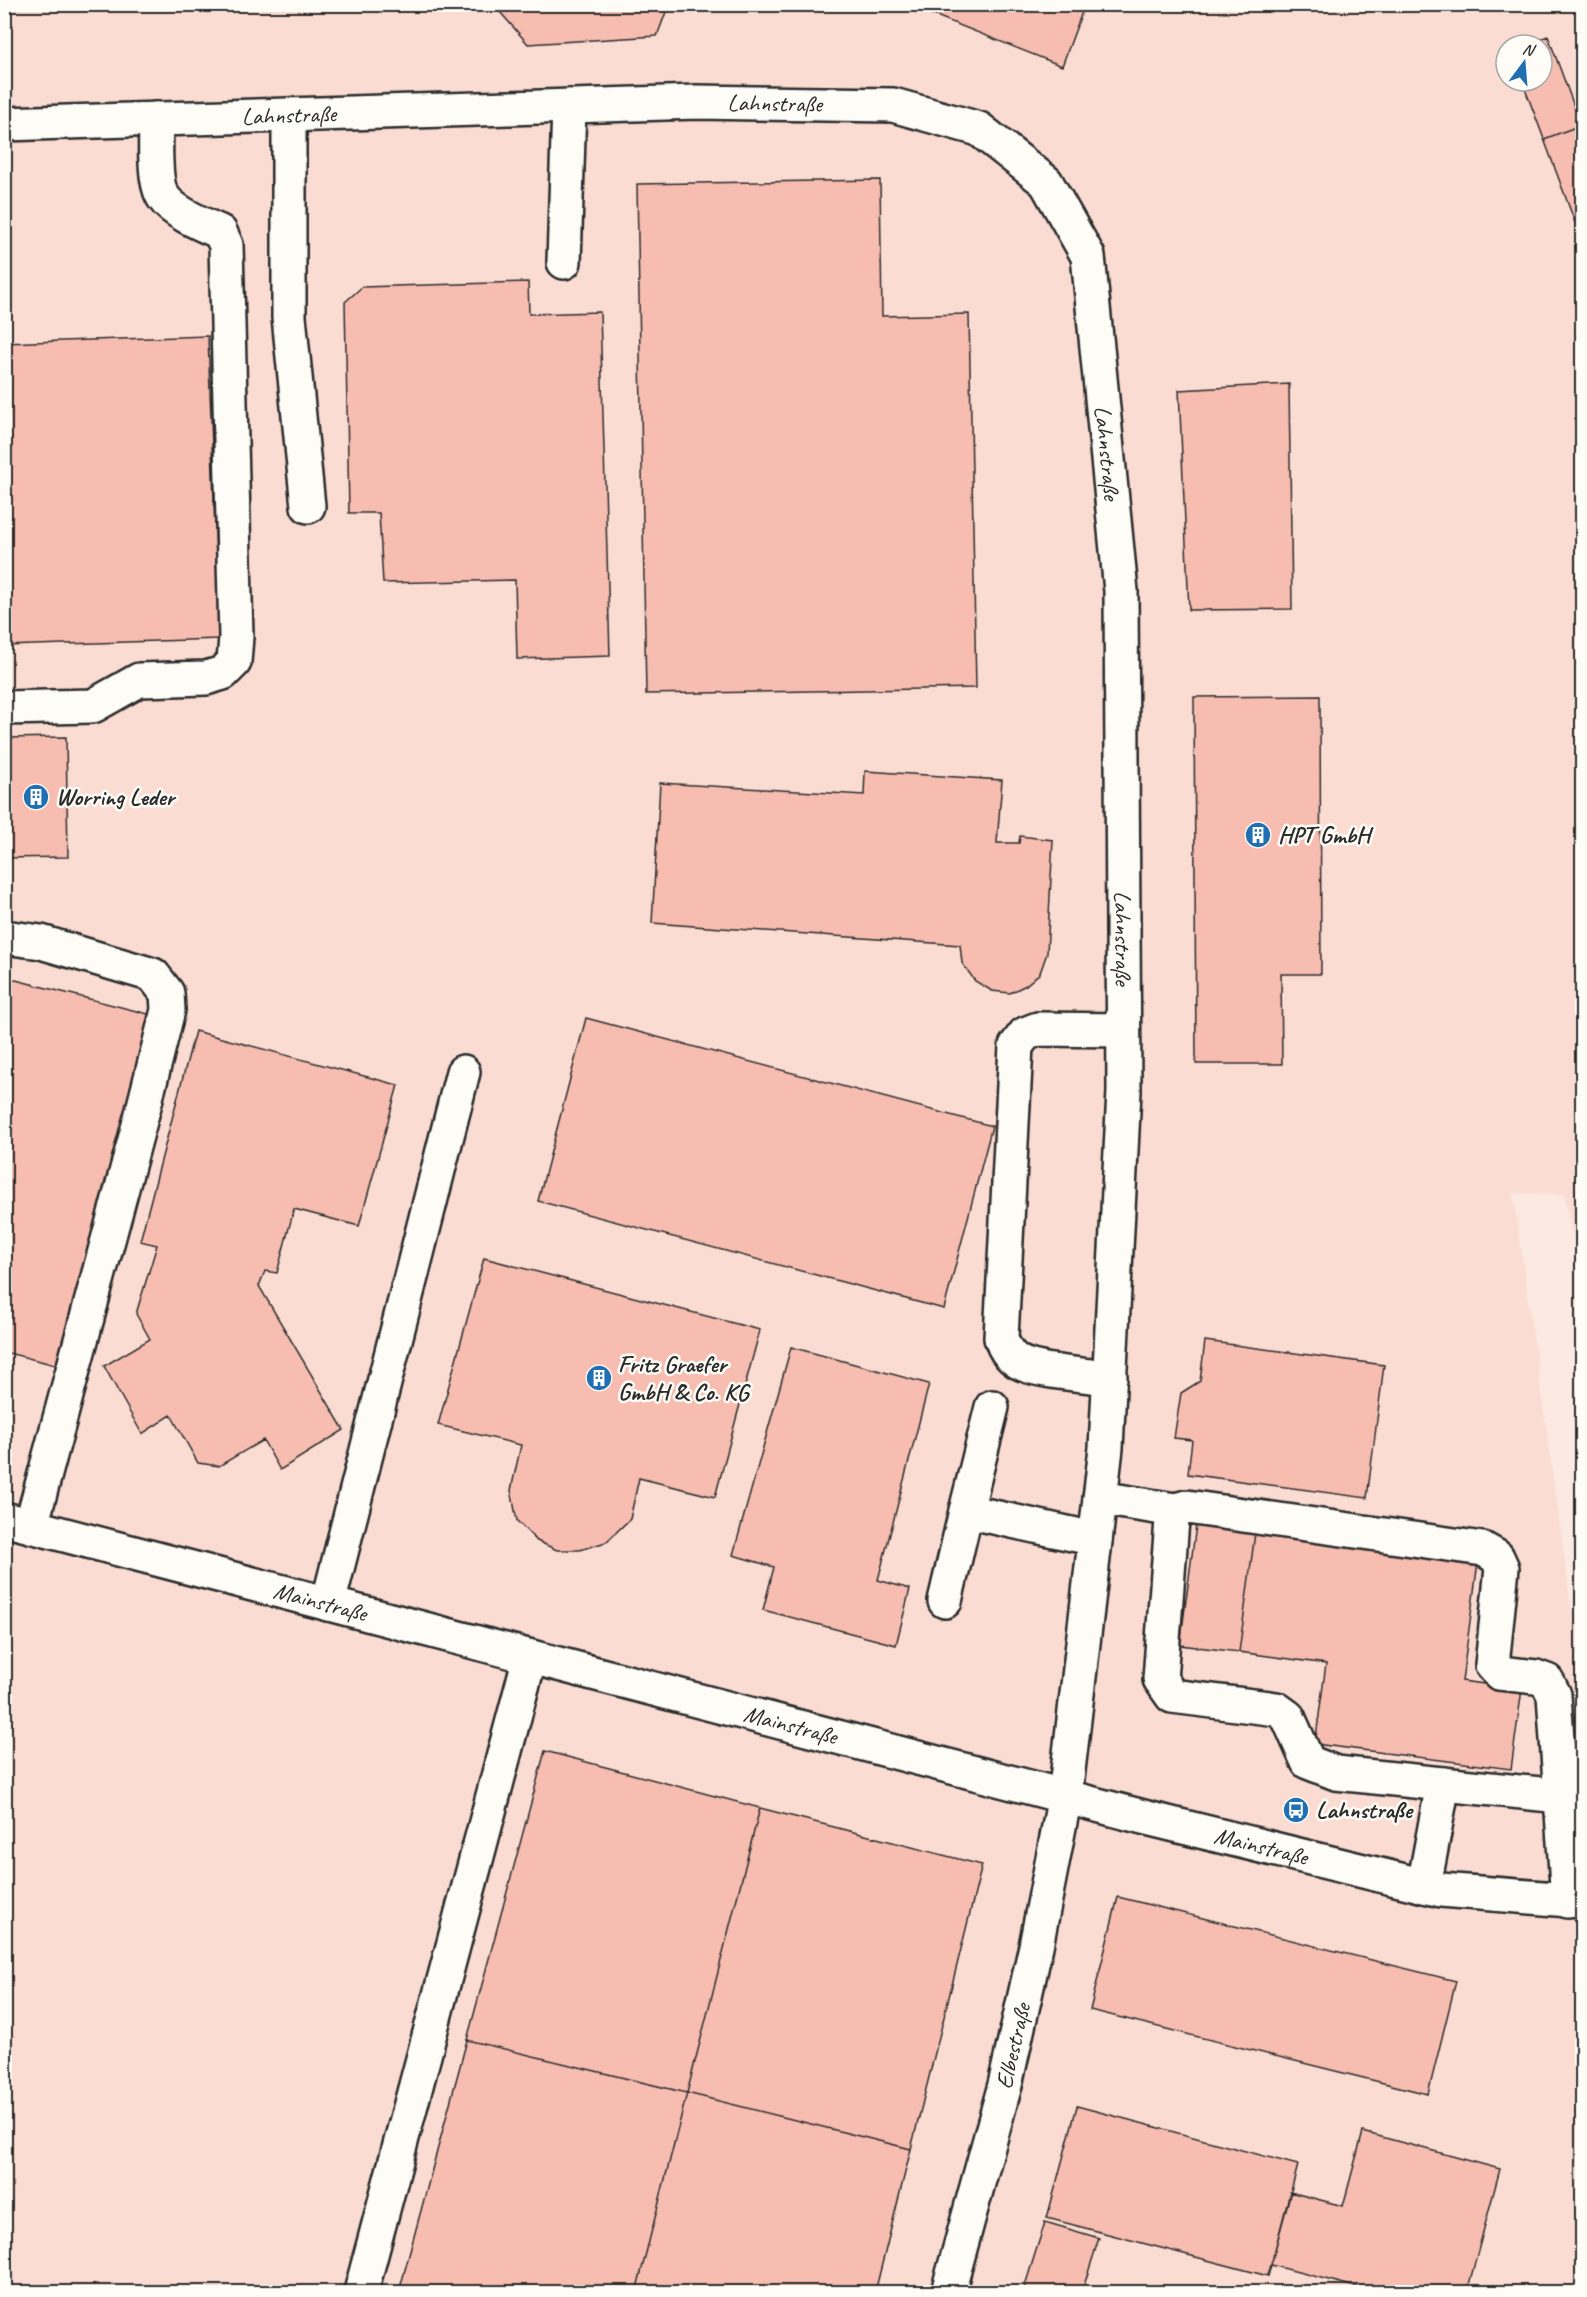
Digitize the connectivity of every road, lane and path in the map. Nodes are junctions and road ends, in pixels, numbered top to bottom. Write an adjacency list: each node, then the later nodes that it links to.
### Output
1 (569, 106): 2 (street, Lahnstraße); 5 (street); 9 (street, Lahnstraße)
2 (289, 115): 3 (street, Lahnstraße); 6 (street)
3 (156, 119): 4 (street, Lahnstraße); 7 (street)
4 (4, 124)
5 (564, 262)
6 (308, 506)
7 (4, 708)
8 (4, 937): 16 (street)
9 (1123, 1030): 11 (street, Lahnstraße); 11 (street)
10 (463, 1072): 19 (street)
11 (1110, 1378): 13 (street, Lahnstraße)
12 (992, 1407): 15 (street)
13 (1100, 1498): 14 (street); 17 (street, Lahnstraße)
14 (1175, 1510): 21 (street); 23 (street)
15 (966, 1511): 17 (street); 18 (street)
16 (18, 1523): 19 (street, Mainstraße)
17 (1095, 1539): 22 (street, Lahnstraße)
18 (945, 1601)
19 (328, 1604): 20 (street, Mainstraße)
20 (530, 1657): 22 (street, Mainstraße); 26 (street)
21 (1443, 1784): 23 (street); 24 (street)
22 (1065, 1796): 24 (street, Mainstraße); 27 (street, Elbestraße)
23 (1560, 1796): 25 (street)
24 (1424, 1886): 25 (street, Mainstraße)
25 (1575, 1901)
26 (361, 2292)
27 (948, 2292)

